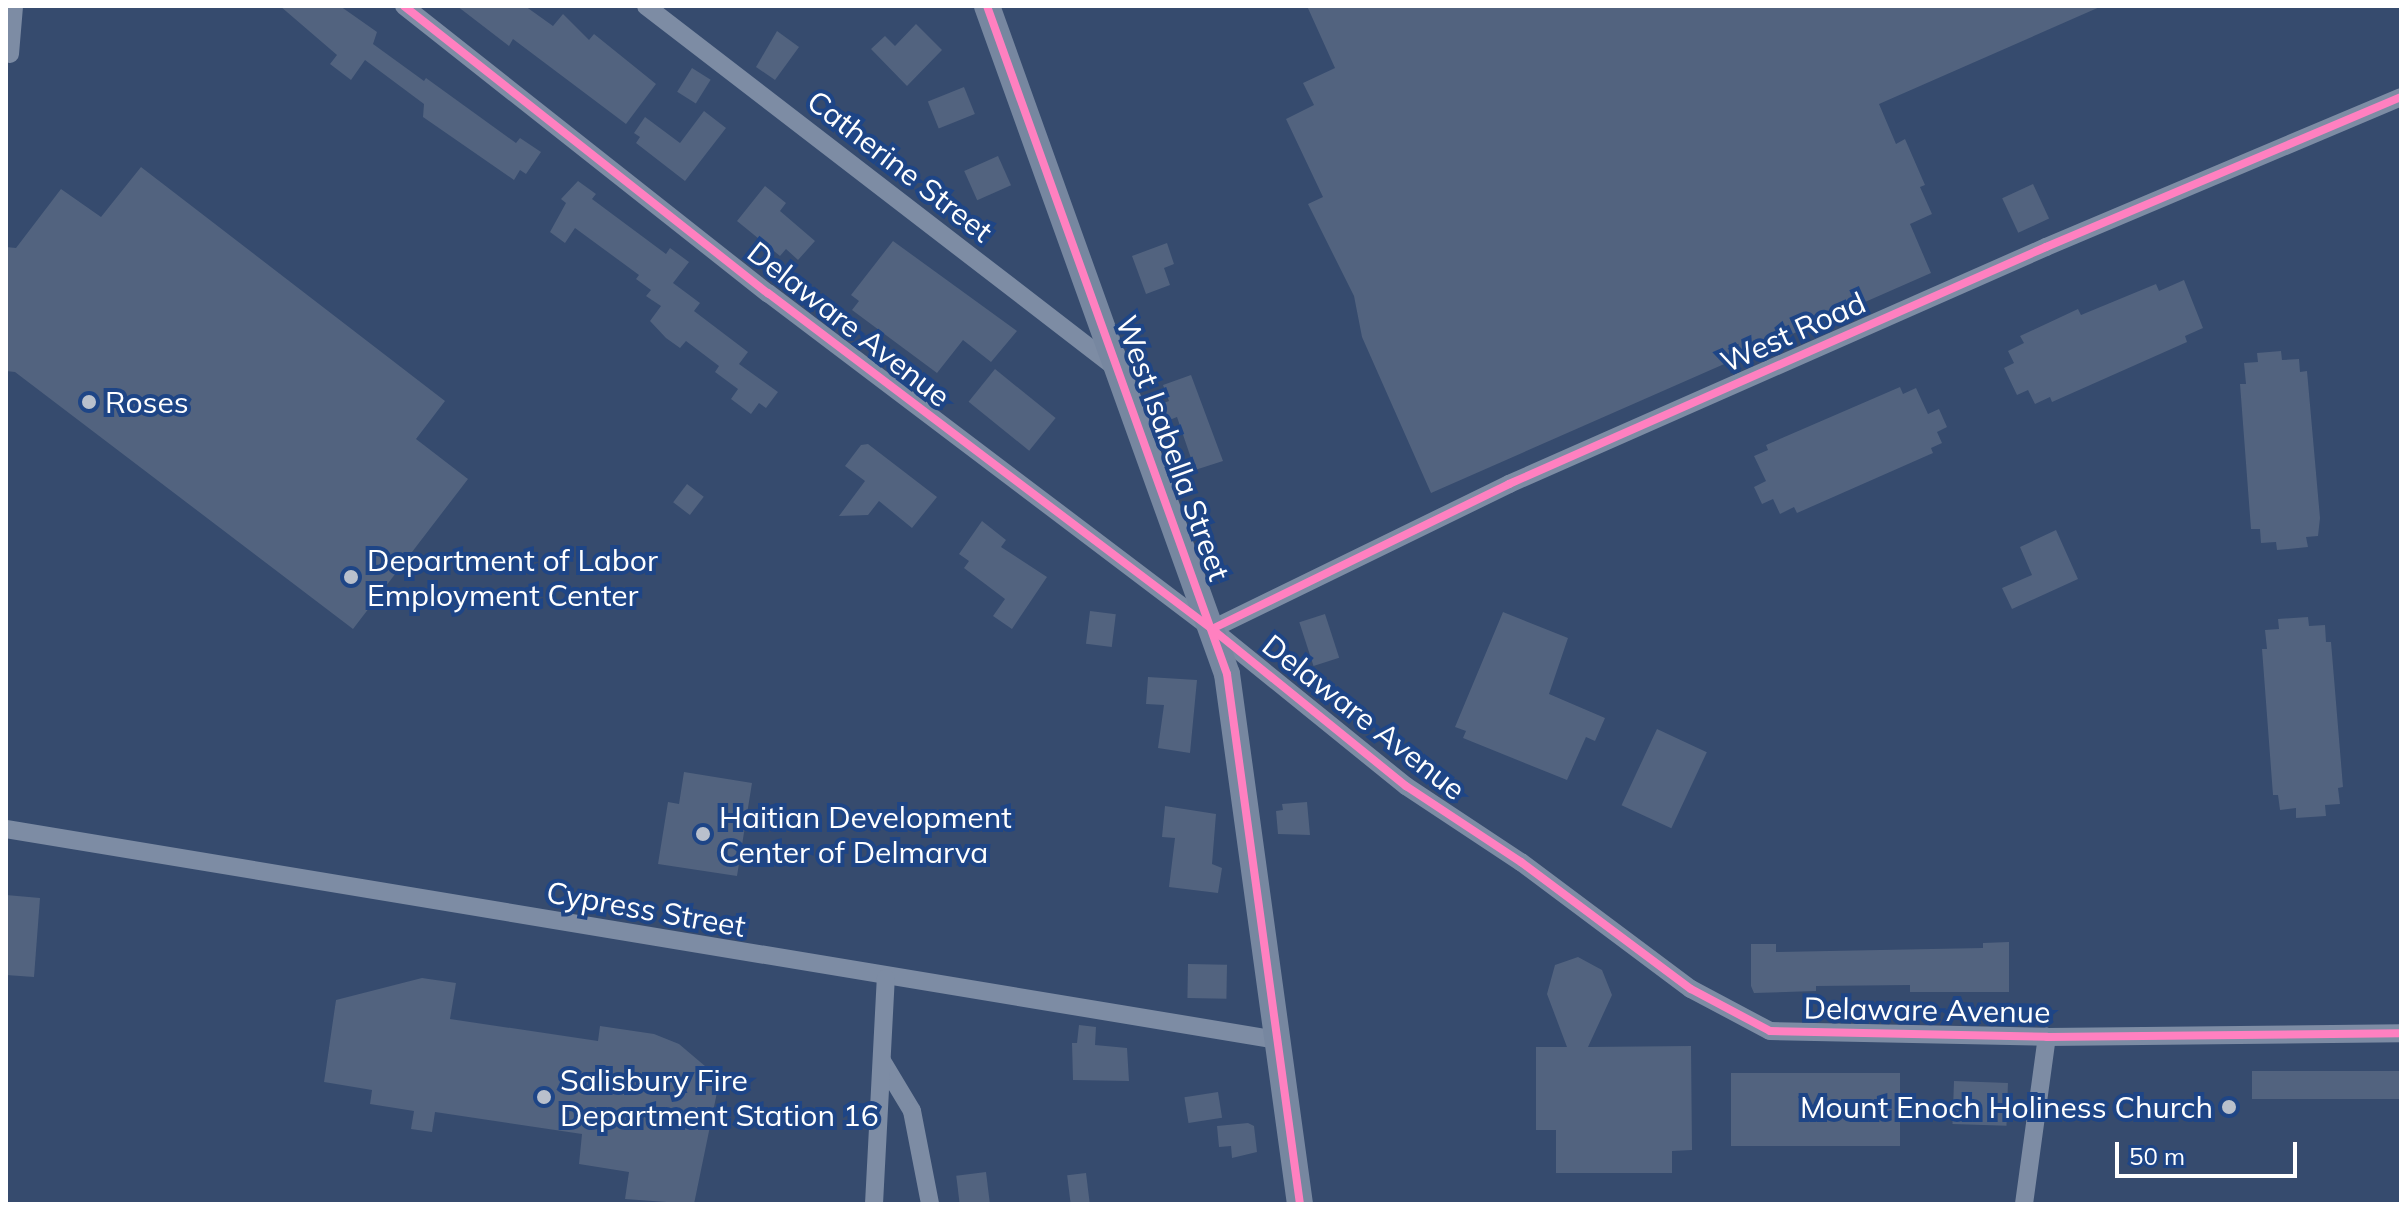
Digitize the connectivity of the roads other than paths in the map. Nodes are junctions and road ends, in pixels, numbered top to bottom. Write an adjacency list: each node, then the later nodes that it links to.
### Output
1 (14, 6): 5 (street)
2 (404, 6): 8 (street, Delaware Avenue)
3 (646, 6): 7 (street, Catherine Street)
4 (987, 6): 7 (street, West Isabella Street)
5 (10, 54)
6 (2401, 97): 8 (street, West Road)
7 (1120, 370): 8 (street, West Isabella Street)
8 (1212, 629): 12 (street, Delaware Avenue); 13 (street, West Isabella Street)
9 (6, 829): 10 (street, Cypress Street)
10 (886, 978): 13 (street, Cypress Street); 14 (street)
11 (2401, 1033): 12 (street, Delaware Avenue)
12 (2047, 1037): 18 (street)
13 (1278, 1040): 17 (street, West Isabella Street)
14 (882, 1060): 15 (street); 16 (street)
15 (874, 1204)
16 (930, 1204)
17 (1300, 1204)
18 (2024, 1204)

